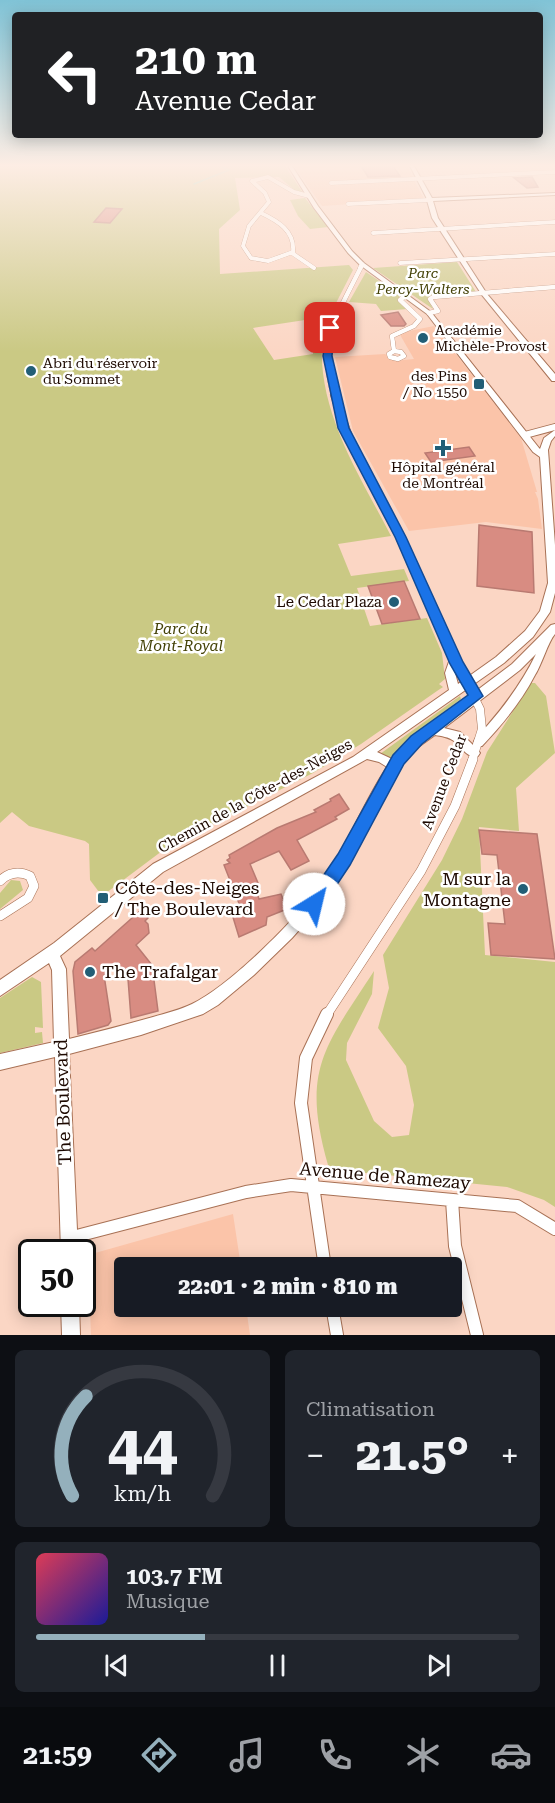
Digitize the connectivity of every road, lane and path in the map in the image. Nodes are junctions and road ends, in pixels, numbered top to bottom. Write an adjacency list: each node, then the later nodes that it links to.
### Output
1 (247, 228): 7 (street)
2 (284, 228): 7 (street)
3 (335, 228): 11 (main road)
4 (453, 228): 5 (street)
5 (442, 229): 6 (street); 9 (main road)
6 (373, 233)
7 (292, 253): 12 (street)
8 (555, 254): 9 (street)
9 (462, 259): 10 (street); 16 (main road)
10 (400, 263)
11 (362, 264): 13 (main road); 14 (street, Avenue Cedar)
12 (314, 268)
13 (371, 271): 14 (street); 17 (main road)
14 (358, 273): 27 (street, Avenue Cedar)
15 (555, 287): 16 (street)
16 (484, 292): 18 (street); 20 (main road)
17 (406, 295): 18 (main road); 19 (street)
18 (429, 313): 22 (main road)
19 (394, 351)
20 (555, 379)
21 (555, 431): 22 (street, Chemin de la Côte-des-Neiges); 23 (main road, Chemin de la Côte-des-Neiges)
22 (525, 435): 23 (main road)
23 (545, 457): 24 (main road, Chemin de la Côte-des-Neiges)
24 (554, 572): 28 (main road, Chemin de la Côte-des-Neiges)
25 (555, 628): 26 (main road)
26 (545, 640): 30 (main road); 32 (main road)
27 (454, 659): 28 (street, Avenue Cedar); 29 (main road)
28 (468, 683): 29 (main road, Chemin de la Côte-des-Neiges); 30 (street, Avenue Cedar)
29 (455, 692): 33 (main road, Chemin de la Côte-des-Neiges)
30 (476, 696): 31 (main road); 32 (street, Avenue Cedar)
31 (431, 729): 32 (main road); 34 (main road)
32 (476, 748): 41 (street, Avenue Cedar)
33 (366, 754): 34 (main road); 37 (main road, Chemin de la Côte-des-Neiges)
34 (394, 766): 39 (main road)
35 (0, 881): 36 (street)
36 (0, 916)
37 (51, 953): 38 (main road, Chemin de la Côte-des-Neiges); 39 (main road, The Boulevard)
38 (0, 988)
39 (62, 1050): 40 (main road); 44 (main road, The Boulevard)
40 (0, 1062)
41 (313, 1186): 42 (street, Avenue de Ramezay); 45 (street, Avenue de Ramezay); 46 (street, Avenue Cedar)
42 (452, 1200): 43 (street, Avenue de Ramezay); 51 (street)
43 (555, 1229)
44 (68, 1239)
45 (91, 1239)
46 (323, 1257)
47 (71, 1317): 49 (main road)
48 (334, 1317): 50 (street)
49 (72, 1335)
50 (337, 1335)
51 (477, 1335)

